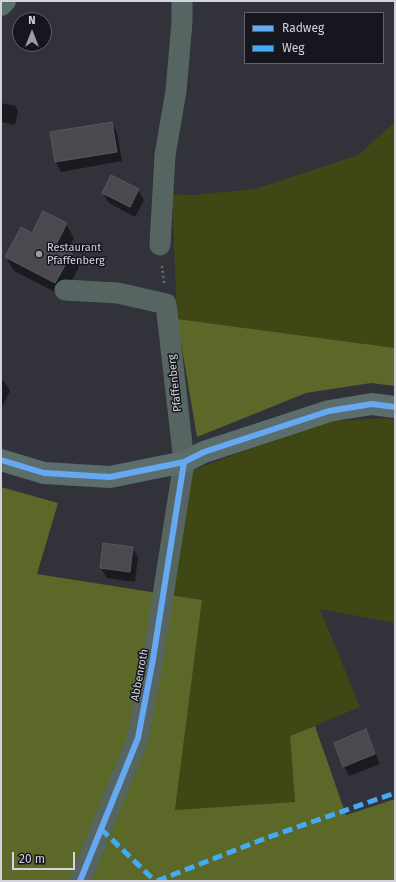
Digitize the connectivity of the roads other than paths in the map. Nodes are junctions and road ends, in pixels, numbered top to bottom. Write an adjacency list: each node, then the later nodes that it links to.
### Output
1 (5, 1): 3 (main road)
2 (182, 1): 4 (street)
3 (1, 4)
4 (160, 246)
5 (65, 290): 8 (street, Pfaffenberg)
6 (395, 407): 8 (main road)
7 (1, 460): 8 (main road)
8 (184, 462): 9 (street, Abbenroth)
9 (80, 881)

